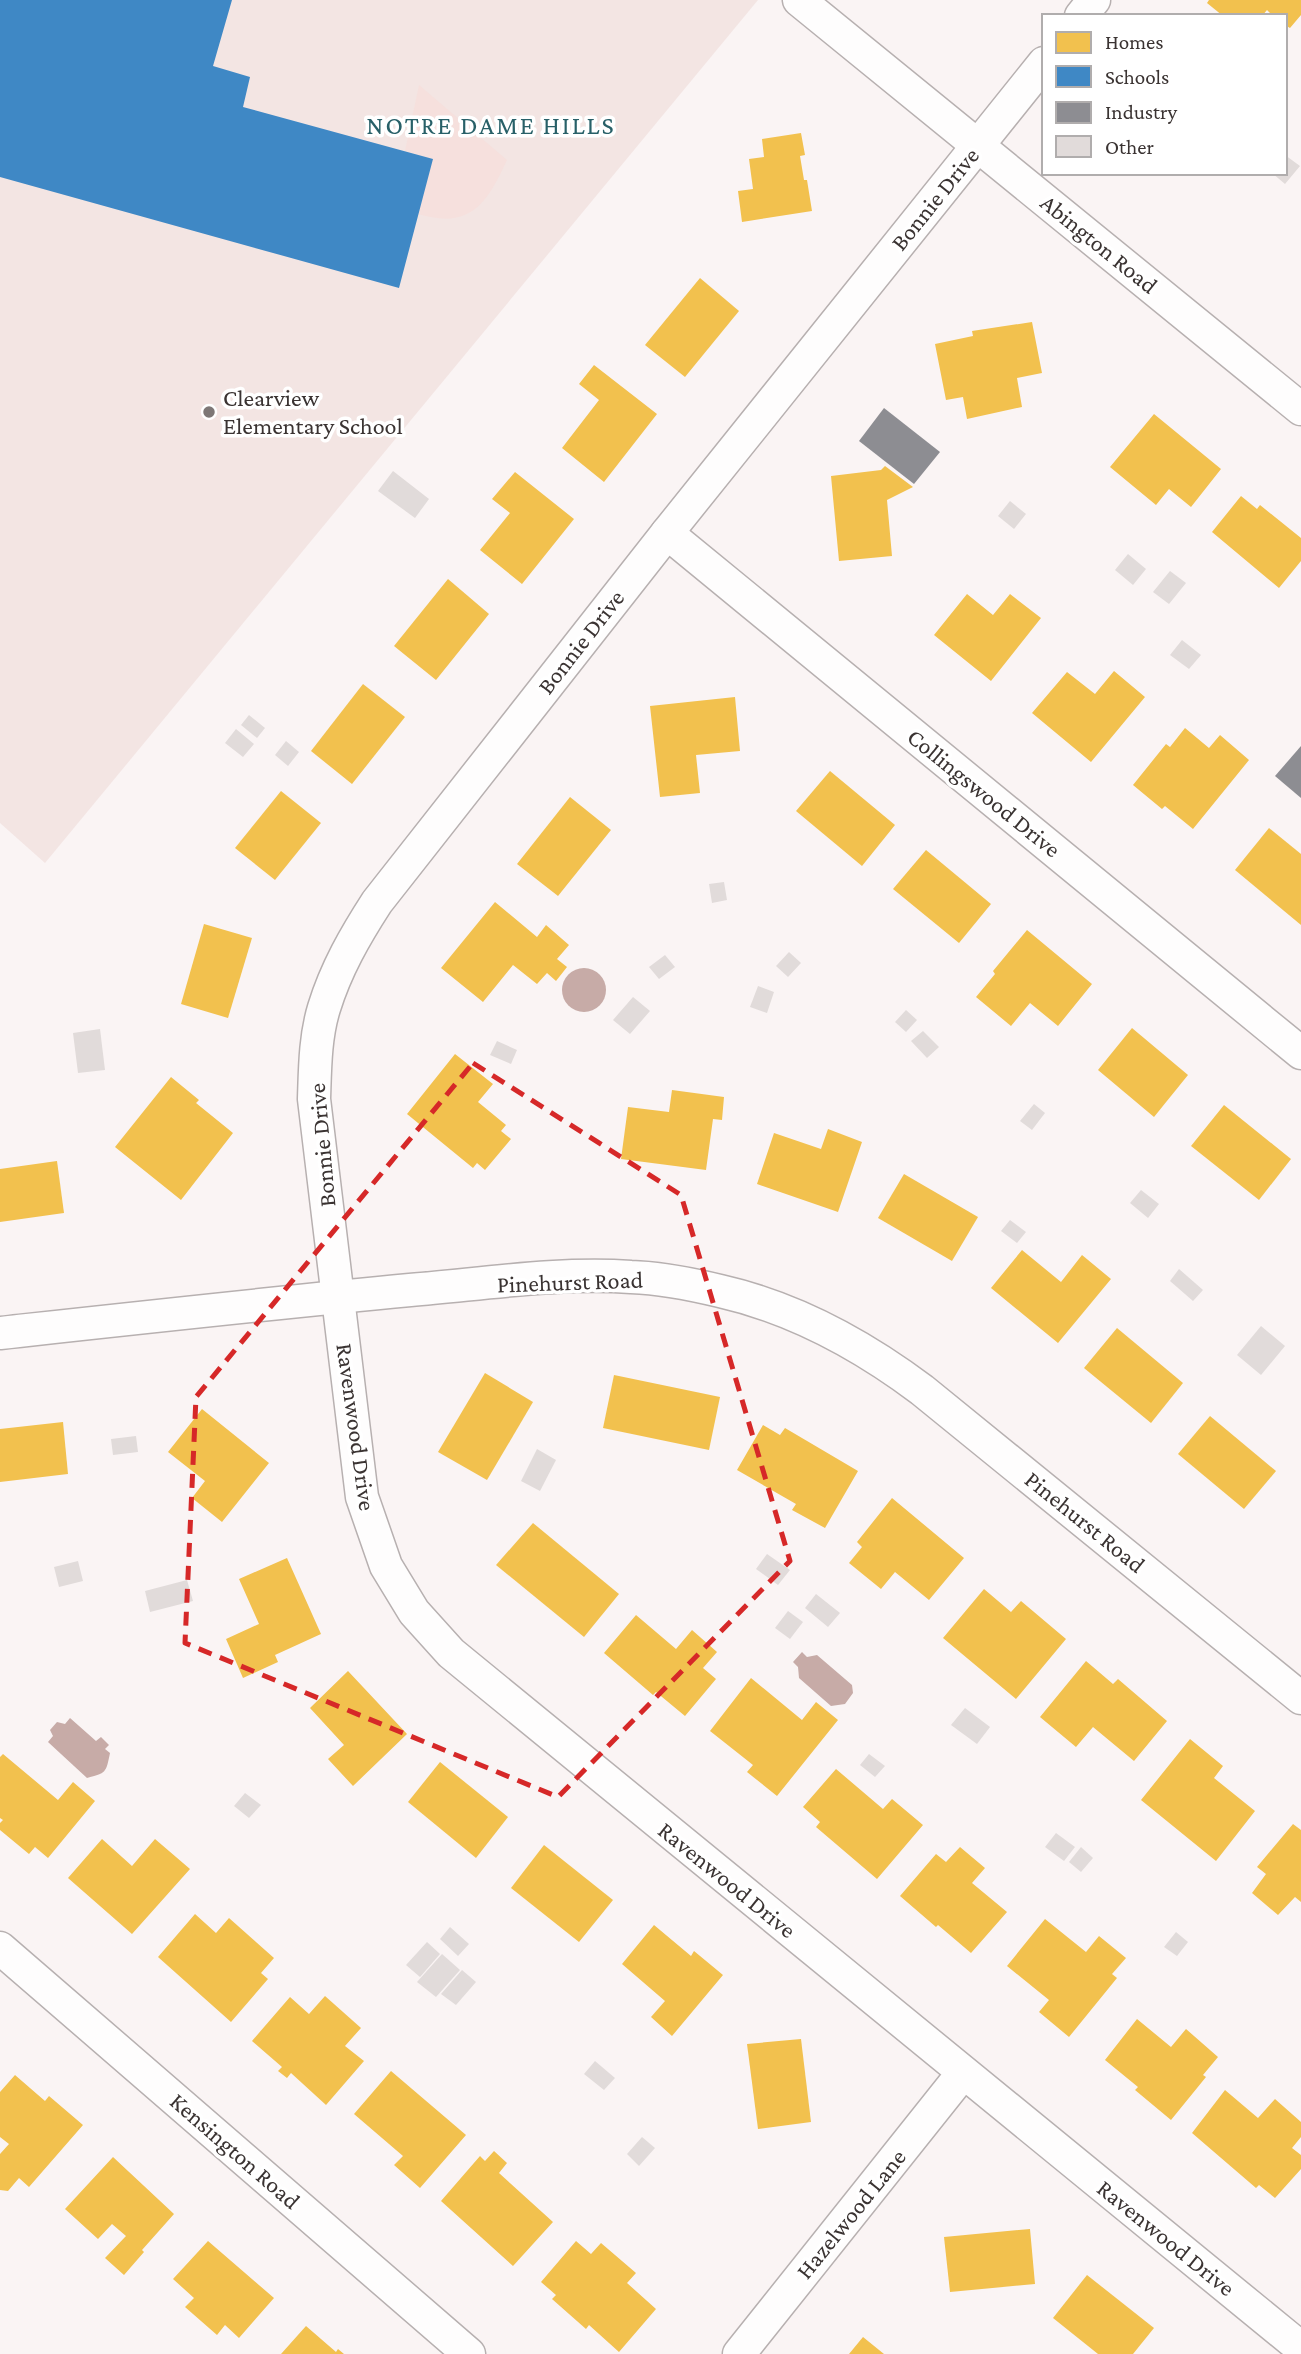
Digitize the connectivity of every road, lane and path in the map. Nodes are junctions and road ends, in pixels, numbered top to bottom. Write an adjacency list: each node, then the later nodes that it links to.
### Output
1 (799, 0): 5 (street, Abington Road)
2 (1094, 0): 3 (street)
3 (1083, 14)
4 (1042, 66): 5 (street, Bonnie Drive)
5 (978, 146): 6 (street, Abington Road); 7 (street, Bonnie Drive)
6 (1301, 408)
7 (667, 533): 8 (street, Collingswood Drive); 9 (street, Bonnie Drive)
8 (1301, 1052)
9 (338, 1297): 10 (street, Pinehurst Road); 11 (street, Pinehurst Road); 13 (street, Ravenwood Drive)
10 (0, 1333)
11 (1301, 1698)
12 (0, 1948): 15 (street, Kensington Road)
13 (963, 2073): 14 (street, Ravenwood Drive); 16 (street, Hazelwood Lane)
14 (1301, 2347)
15 (469, 2354)
16 (739, 2354)

